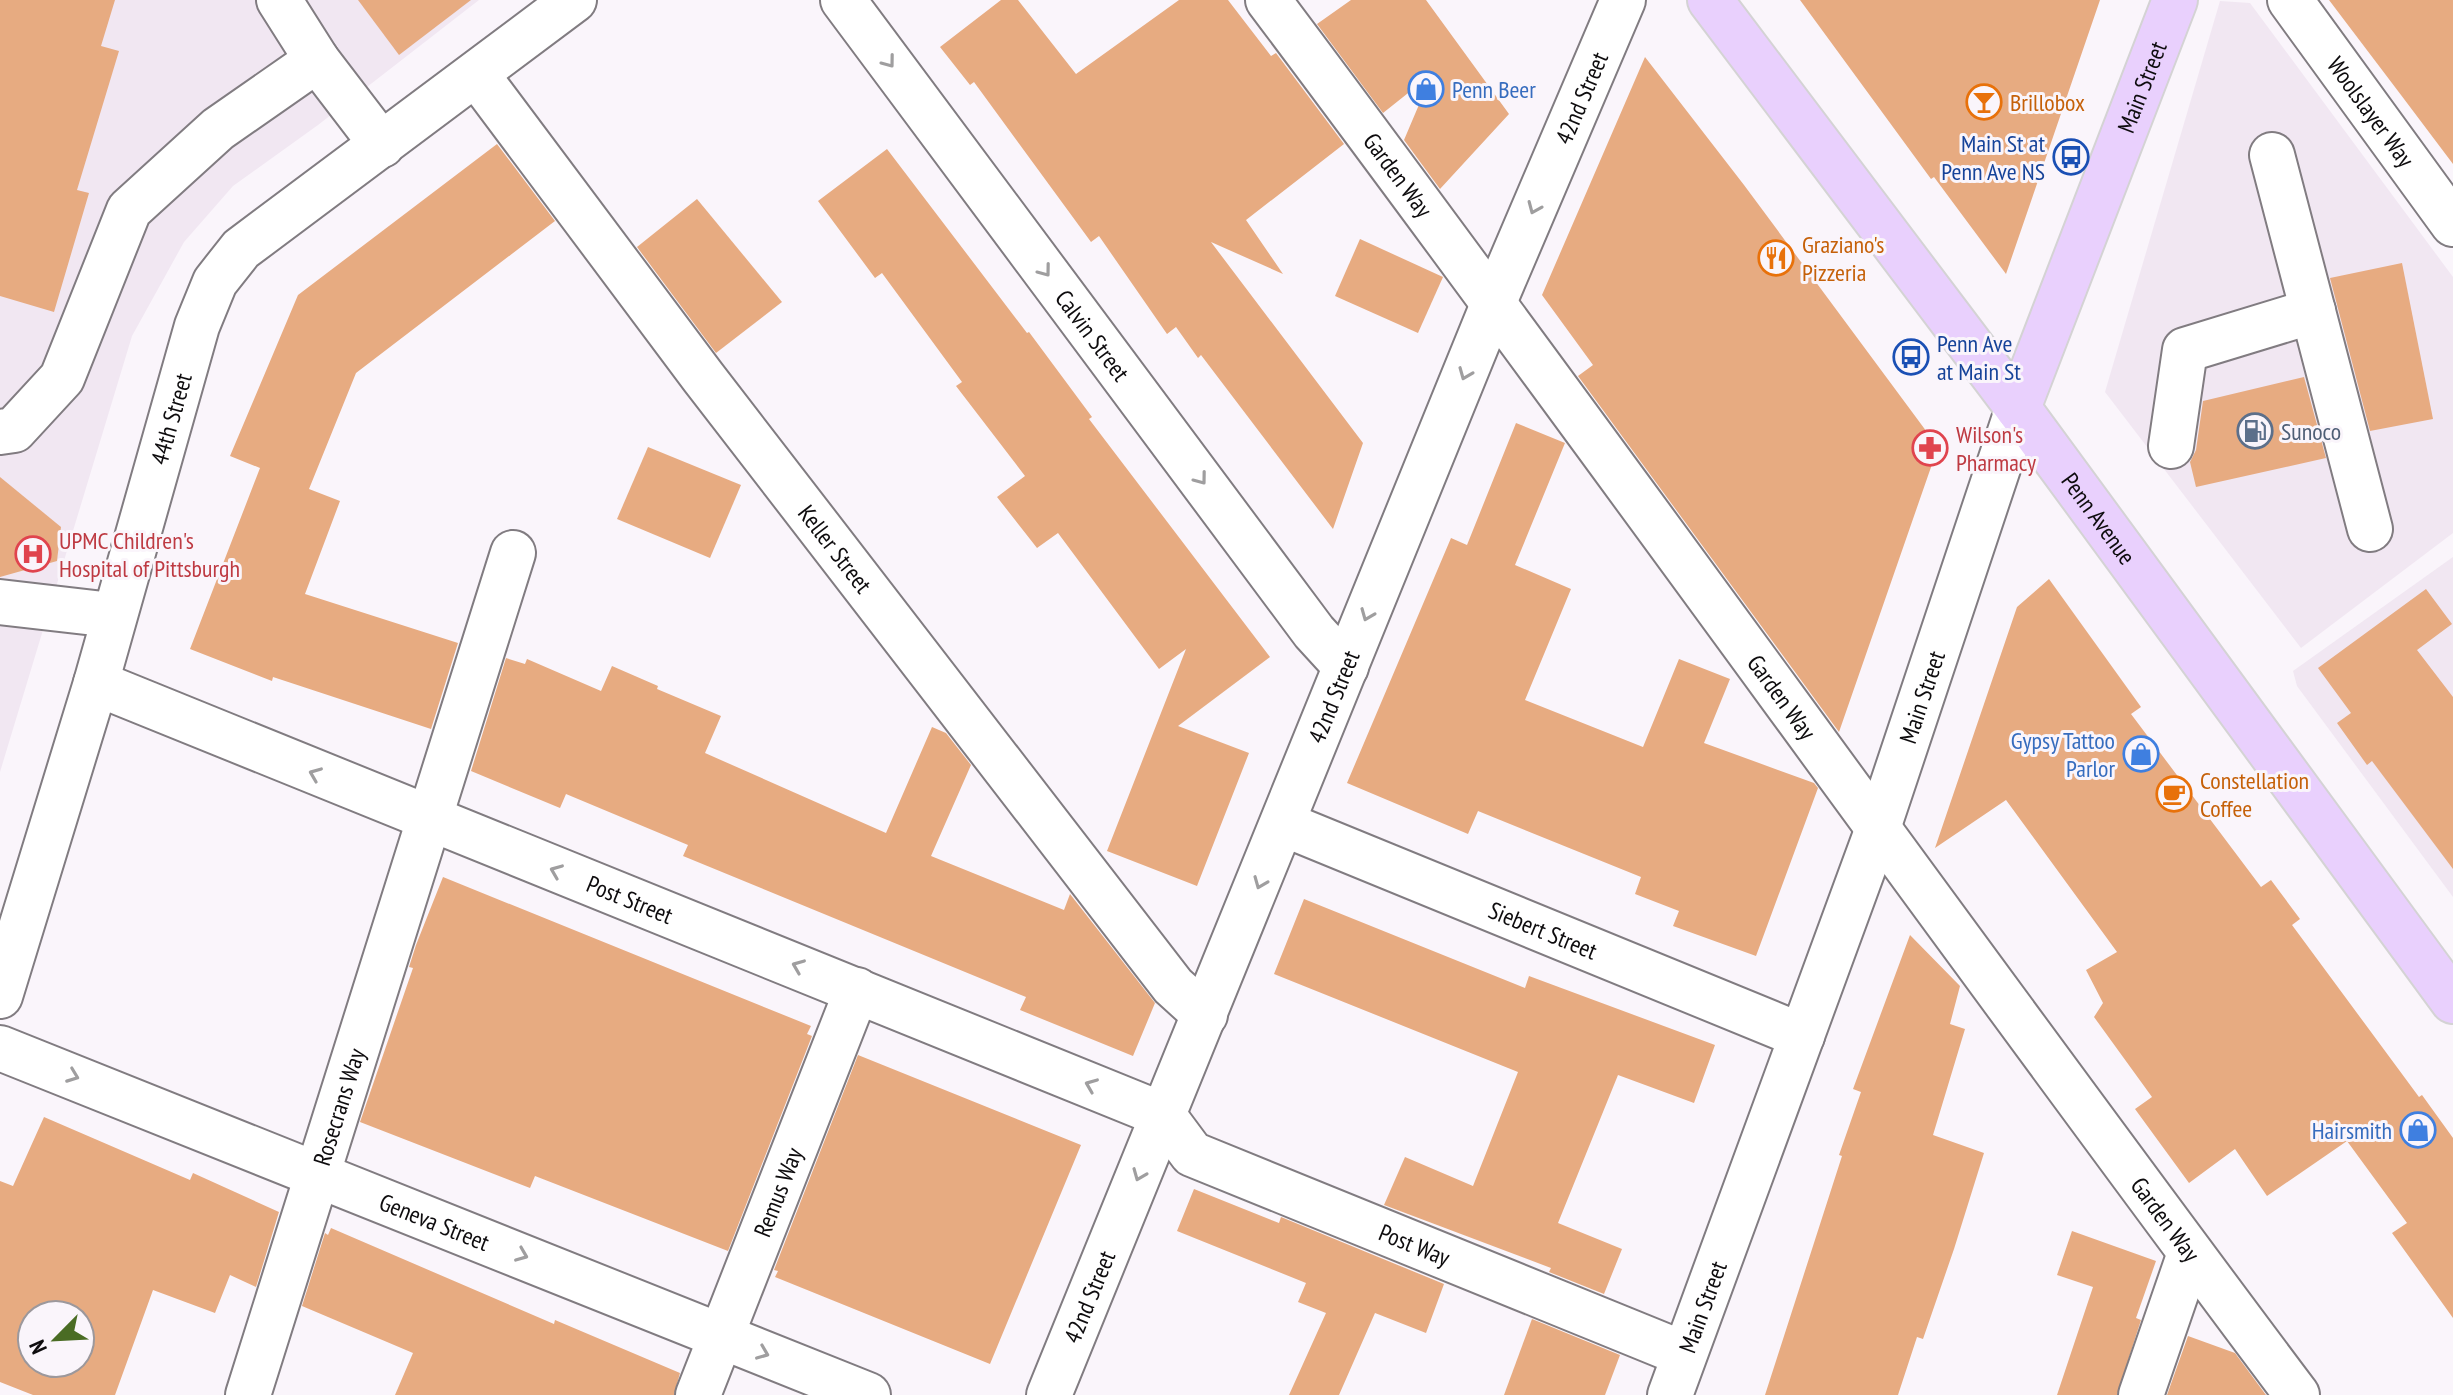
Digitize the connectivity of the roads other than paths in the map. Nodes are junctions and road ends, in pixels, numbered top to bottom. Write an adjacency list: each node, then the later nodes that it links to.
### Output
1 (279, 0): 9 (street)
2 (574, 0): 10 (street, 44th Street)
3 (843, 0): 23 (street, Calvin Street, one-way to 23)
4 (1268, 0): 14 (street, Garden Way)
5 (1623, 0): 14 (street, 42nd Street, one-way to 14)
6 (1710, 0): 16 (main road, Penn Avenue)
7 (2290, 0): 13 (street, Woolslayer Way)
8 (2170, 4): 16 (main road, Main Street)
9 (317, 60): 11 (street); 17 (street)
10 (477, 75): 11 (street, 44th Street); 31 (street, Keller Street)
11 (382, 145): 22 (street, 44th Street)
12 (2272, 155): 15 (street)
13 (2453, 224)
14 (1494, 302): 23 (street, 42nd Street, one-way to 23); 27 (street, Garden Way)
15 (2313, 311): 18 (street); 19 (street)
16 (2018, 408): 27 (street, Main Street); 30 (main road, Penn Avenue)
17 (0, 432)
18 (2171, 446)
19 (2370, 529)
20 (513, 553): 25 (street, Rosecrans Way)
21 (0, 602): 22 (street)
22 (112, 615): 24 (street, 44th Street)
23 (1346, 667): 26 (street, 42nd Street)
24 (96, 683): 25 (street, Post Street, one-way to 24); 29 (street, 44th Street)
25 (428, 820): 28 (street, Post Street, one-way to 25); 35 (street, Rosecrans Way)
26 (1284, 824): 31 (street, 42nd Street, one-way to 31); 32 (street, Siebert Street)
27 (1877, 831): 32 (street, Main Street); 36 (street, Garden Way)
28 (857, 990): 34 (street, Post Street, one-way to 28); 37 (street, Remus Way)
29 (0, 996)
30 (2453, 1001)
31 (1205, 1015): 34 (street, 42nd Street)
32 (1802, 1036): 38 (street, Main Street)
33 (0, 1048): 35 (street, Geneva Street, one-way to 35)
34 (1163, 1115): 38 (street, Post Way); 42 (street, 42nd Street, one-way to 42)
35 (318, 1172): 37 (street, Geneva Street, one-way to 37); 39 (street, Rosecrans Way)
36 (2190, 1253): 44 (street); 45 (street, Garden Way)
37 (720, 1335): 40 (street, Remus Way); 41 (street, Geneva Street, one-way to 41)
38 (1684, 1354): 43 (street, Main Street)
39 (248, 1395)
40 (698, 1395)
41 (868, 1395)
42 (1049, 1395)
43 (1670, 1395)
44 (2141, 1395)
45 (2297, 1395)

